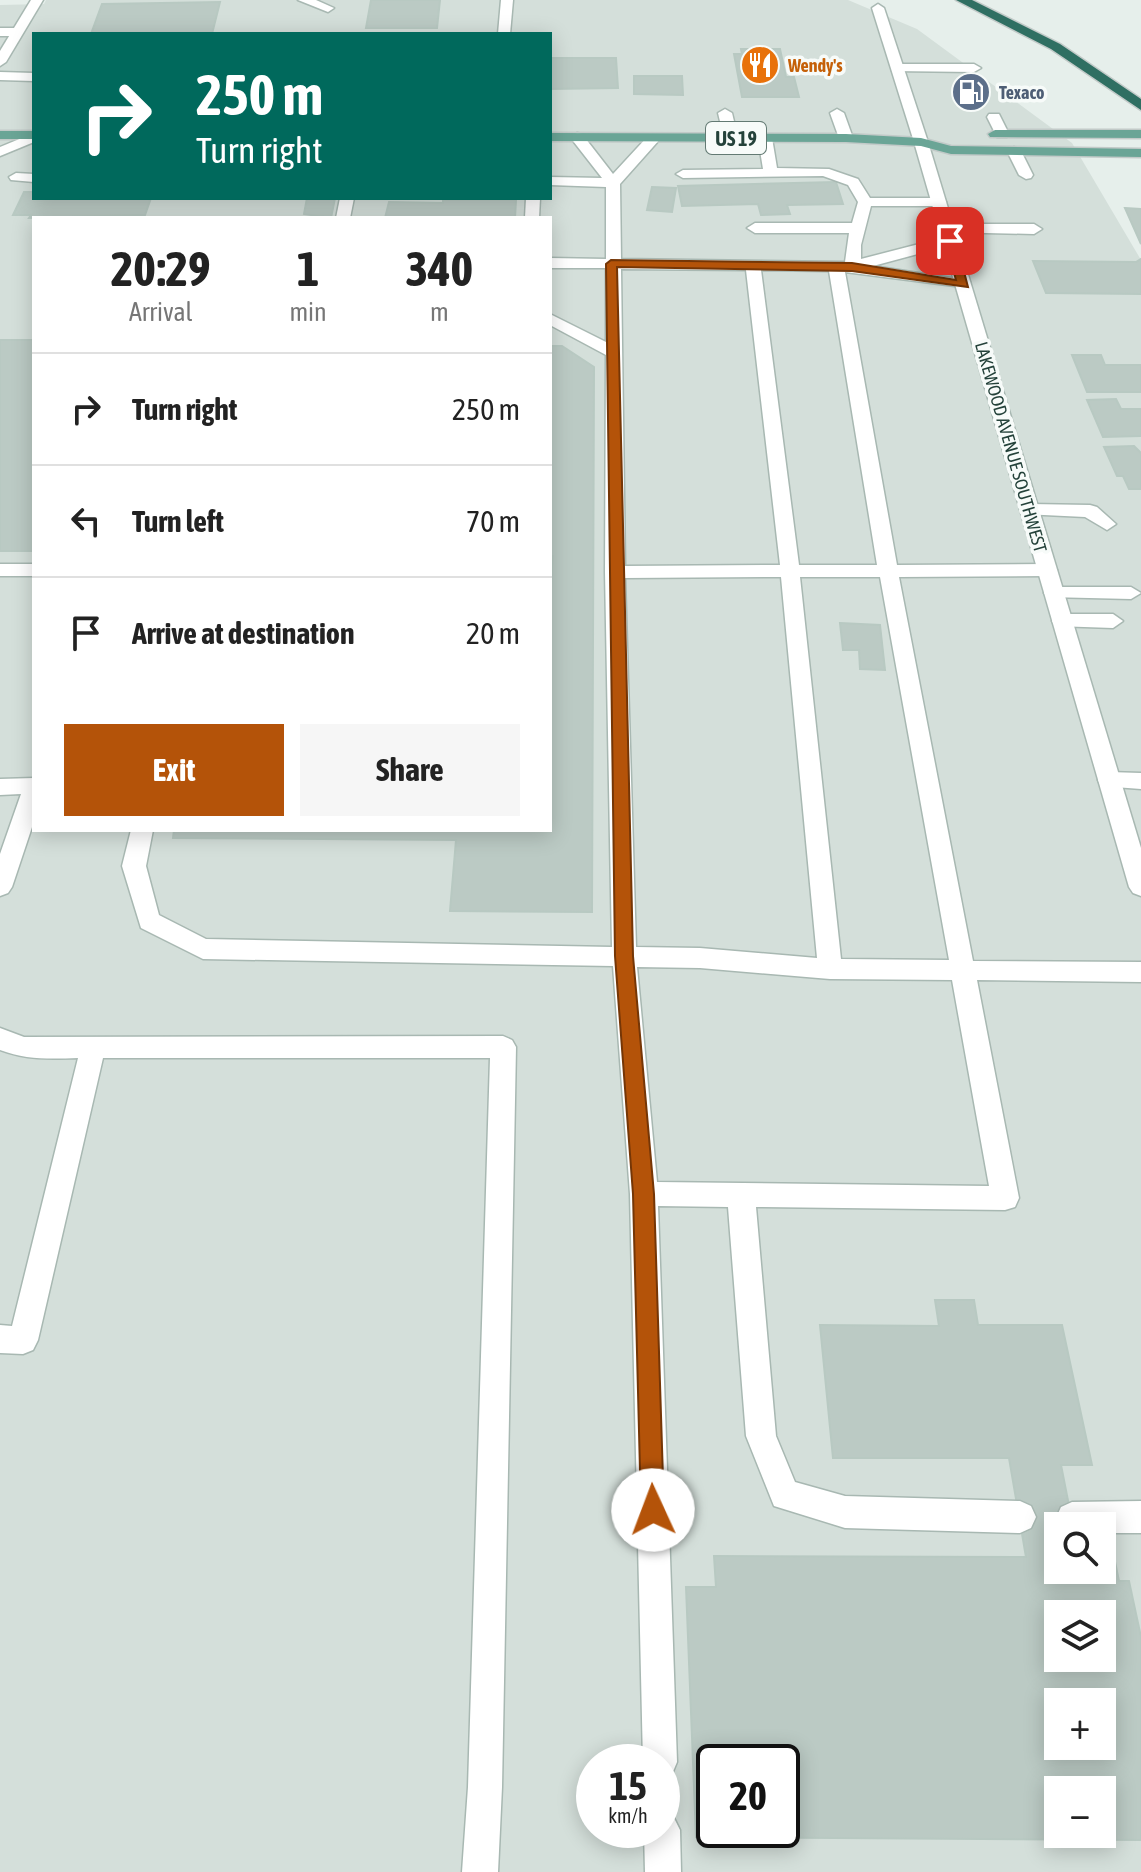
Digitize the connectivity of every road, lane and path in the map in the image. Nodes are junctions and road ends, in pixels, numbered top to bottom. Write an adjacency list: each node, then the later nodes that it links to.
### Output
1 (37, 0): 8 (street)
2 (304, 0): 5 (street)
3 (507, 0): 9 (street)
4 (962, 0): 15 (highway)
5 (328, 8)
6 (878, 8): 11 (street, LAKEWOOD AVENUE SOUTHWEST)
7 (0, 32): 8 (street)
8 (17, 32): 10 (street)
9 (504, 32)
10 (0, 62)
11 (897, 68): 12 (street); 32 (street, LAKEWOOD AVENUE SOUTHWEST)
12 (974, 68)
13 (0, 76): 14 (street)
14 (32, 77)
15 (1141, 106)
16 (725, 113): 29 (street)
17 (837, 113): 31 (street)
18 (994, 117): 21 (street)
19 (945, 134): 32 (main road, US 19)
20 (974, 134): 21 (main road)
21 (1002, 134): 22 (main road)
22 (1141, 134)
23 (0, 135): 24 (main road)
24 (32, 136)
25 (32, 137): 34 (street)
26 (552, 137): 27 (main road, US 19)
27 (577, 137): 28 (main road, US 19); 42 (street)
28 (654, 138): 29 (main road, US 19); 42 (street)
29 (731, 138): 30 (main road, US 19)
30 (765, 138): 31 (main road, US 19); 36 (street)
31 (846, 138): 32 (main road, US 19)
32 (921, 142): 33 (main road, US 19); 44 (street, LAKEWOOD AVENUE SOUTHWEST)
33 (1014, 151): 35 (main road, US 19); 38 (street)
34 (0, 152)
35 (1141, 153)
36 (771, 172): 37 (street); 43 (street)
37 (683, 174)
38 (1026, 175)
39 (16, 177): 40 (street)
40 (32, 178)
41 (552, 181): 42 (street)
42 (613, 183): 50 (street)
43 (865, 202): 44 (street); 46 (street)
44 (939, 202): 48 (street, LAKEWOOD AVENUE SOUTHWEST)
45 (755, 228): 46 (street)
46 (858, 228): 52 (street)
47 (1034, 229): 48 (street)
48 (949, 235): 52 (street); 53 (street, LAKEWOOD AVENUE SOUTHWEST)
49 (552, 263): 50 (street)
50 (611, 264): 51 (street); 55 (street)
51 (753, 265): 52 (street); 62 (street)
52 (844, 267): 53 (street); 60 (street)
53 (964, 285): 56 (street, LAKEWOOD AVENUE SOUTHWEST)
54 (552, 320): 55 (street)
55 (612, 352): 63 (street)
56 (1030, 510): 57 (street); 61 (street, LAKEWOOD AVENUE SOUTHWEST)
57 (1107, 524)
58 (0, 570): 59 (street)
59 (32, 570)
60 (888, 570): 61 (street); 62 (street); 78 (street)
61 (1047, 570): 64 (street, LAKEWOOD AVENUE SOUTHWEST)
62 (790, 571): 63 (street); 77 (street)
63 (615, 572): 76 (street)
64 (1054, 593): 65 (street); 66 (street, LAKEWOOD AVENUE SOUTHWEST)
65 (1131, 593)
66 (1062, 621): 67 (street); 68 (street, LAKEWOOD AVENUE SOUTHWEST)
67 (1113, 621)
68 (1109, 780): 69 (street); 75 (street, LAKEWOOD AVENUE SOUTHWEST)
69 (1141, 781)
70 (0, 787): 71 (street)
71 (32, 787)
72 (32, 793): 74 (street)
73 (142, 832): 76 (street)
74 (0, 887)
75 (1141, 887)
76 (624, 956): 77 (street); 82 (street)
77 (830, 969): 78 (street)
78 (961, 971): 79 (street); 83 (street)
79 (1141, 972)
80 (0, 1039): 81 (street)
81 (93, 1048): 84 (street); 90 (street)
82 (644, 1194): 83 (street); 88 (street)
83 (741, 1196): 85 (street)
84 (0, 1339)
85 (1020, 1517)
86 (1116, 1517): 87 (street)
87 (1141, 1517)
88 (659, 1744)
89 (662, 1848): 91 (street)
90 (480, 1872)
91 (663, 1872)

